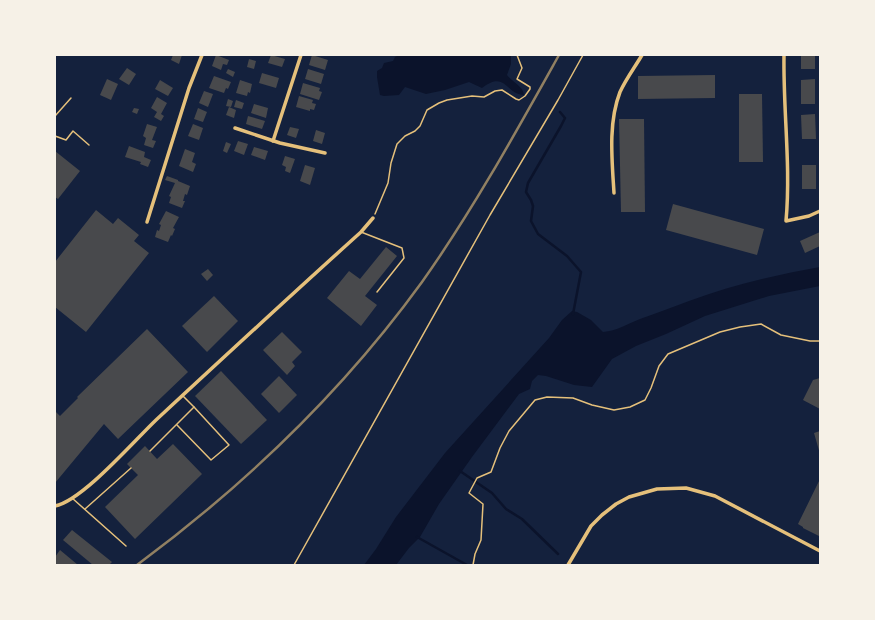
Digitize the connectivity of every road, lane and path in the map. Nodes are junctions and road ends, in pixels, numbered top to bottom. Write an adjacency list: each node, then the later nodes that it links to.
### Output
1 (202, 55): 17 (street)
2 (301, 55): 11 (street)
3 (517, 55): 16 (path)
4 (583, 55): 31 (path)
5 (642, 55): 14 (street)
6 (784, 55): 15 (street)
7 (71, 98): 8 (lane)
8 (55, 116)
9 (235, 128): 11 (street)
10 (55, 136): 12 (lane)
11 (274, 141): 13 (street)
12 (89, 145)
13 (325, 154)
14 (614, 193)
15 (820, 211)
16 (373, 218): 18 (street)
17 (147, 222)
18 (361, 232): 19 (lane); 21 (street)
19 (377, 292)
20 (820, 341): 32 (path)
21 (183, 395): 22 (lane); 26 (street)
22 (194, 407): 23 (lane); 23 (lane)
23 (177, 424): 24 (lane)
24 (150, 451)
25 (131, 468): 28 (lane)
26 (72, 498): 27 (street); 28 (lane)
27 (55, 506)
28 (85, 509): 29 (lane)
29 (126, 546)
30 (820, 550): 33 (street)
31 (294, 565)
32 (473, 565)
33 (568, 565)

